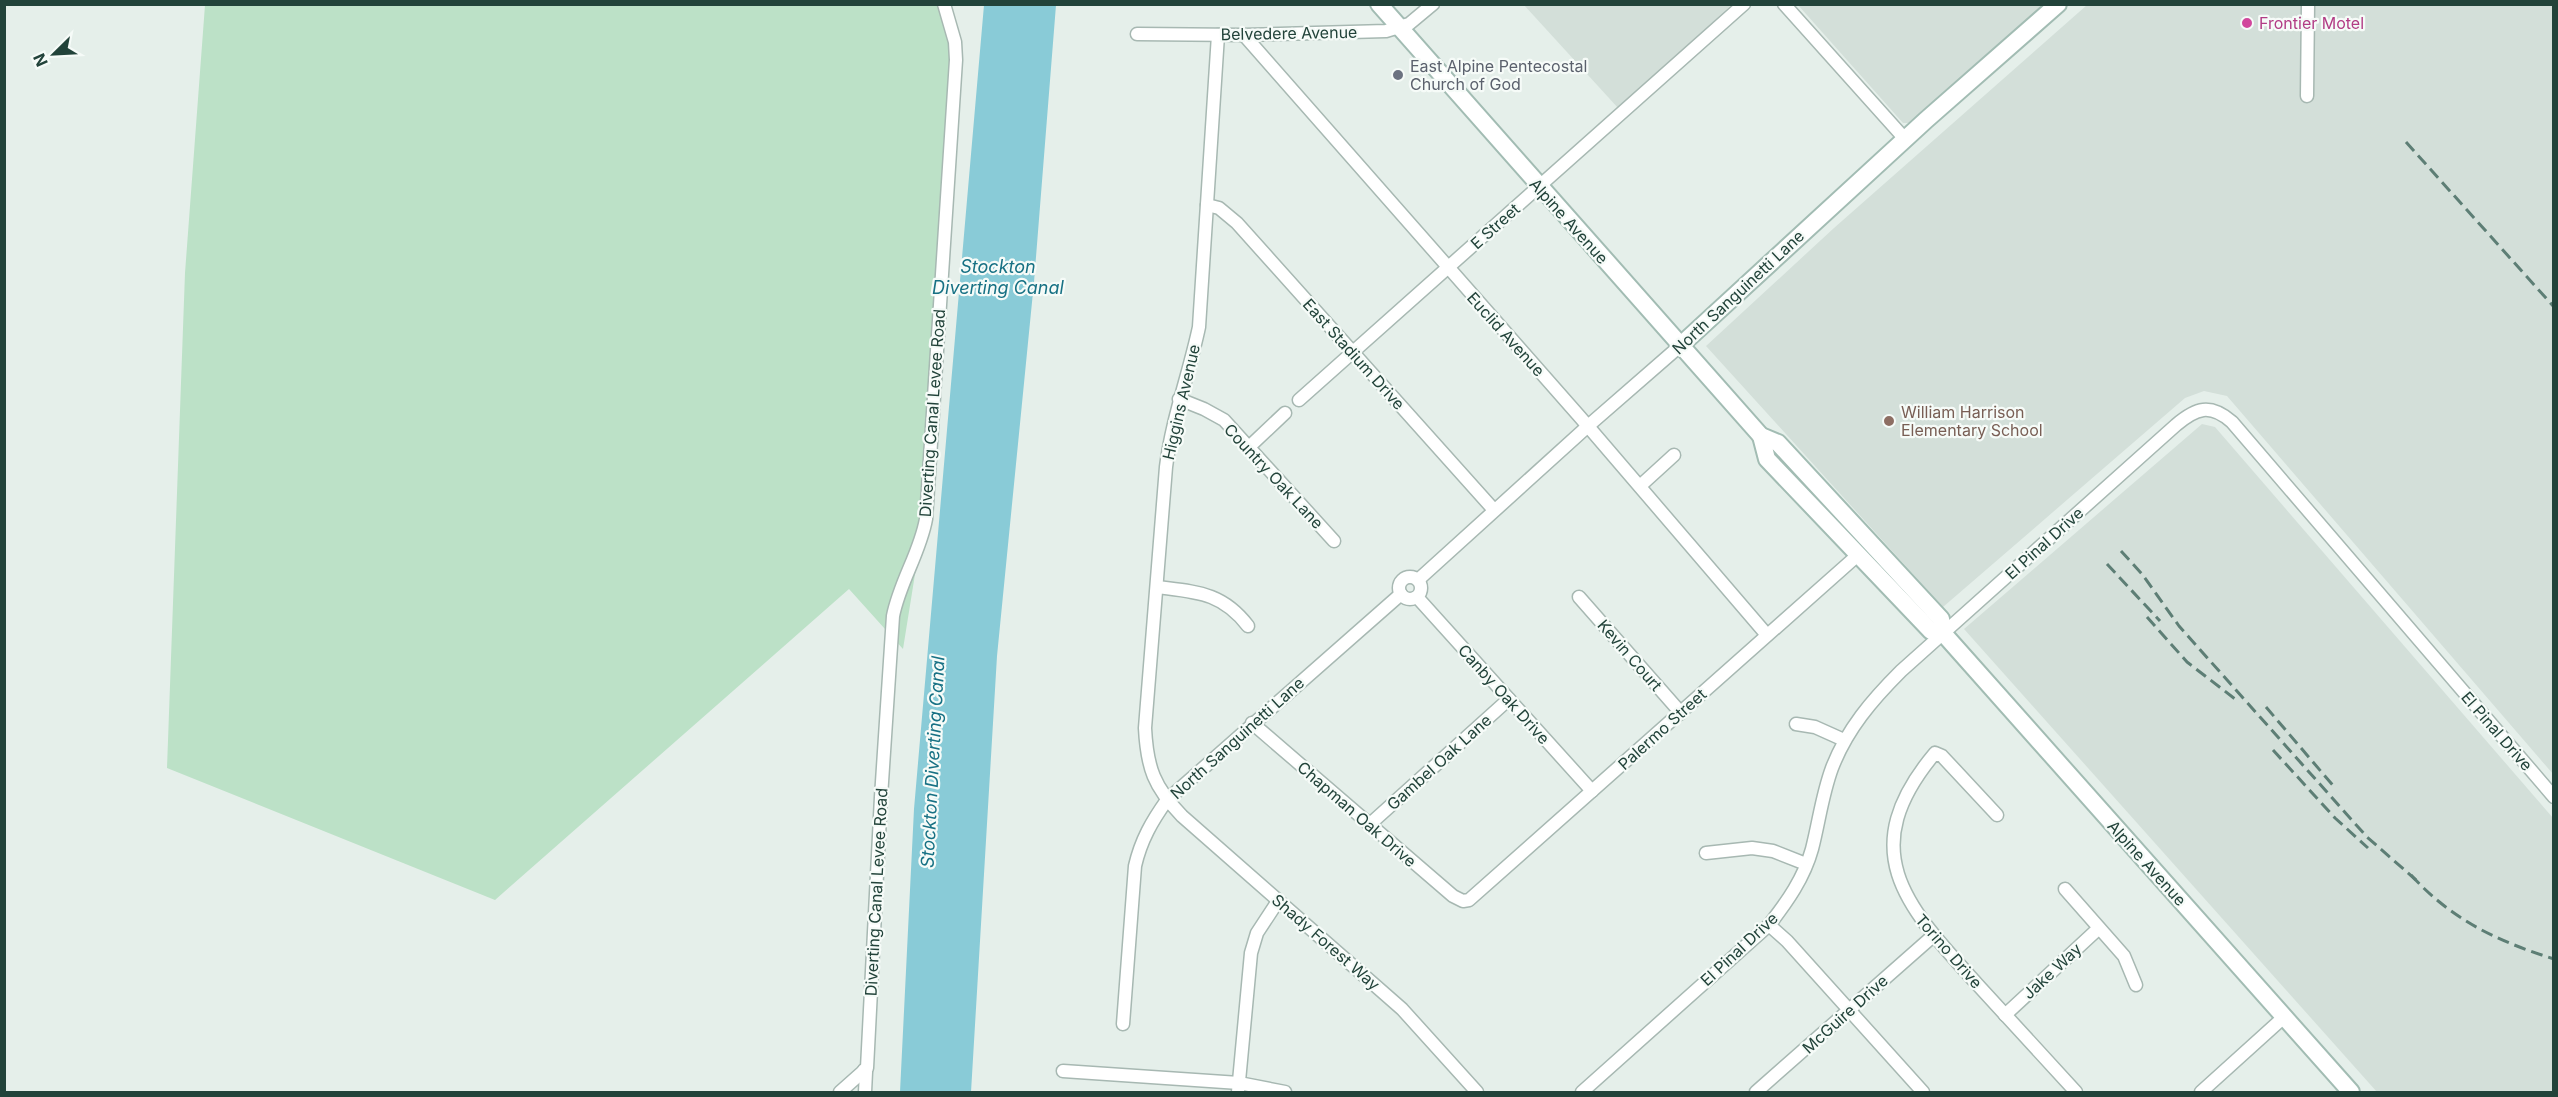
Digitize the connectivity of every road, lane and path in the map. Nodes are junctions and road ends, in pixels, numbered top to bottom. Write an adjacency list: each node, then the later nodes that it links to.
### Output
1 (944, 4): 61 (street, Diverting Canal Levee Road)
2 (1379, 4): 8 (street, Alpine Avenue)
3 (1433, 4): 8 (street, Belvedere Avenue)
4 (1744, 4): 14 (street, E Street)
5 (1784, 4): 13 (street)
6 (2058, 4): 13 (street, North Sanguinetti Lane)
7 (2308, 4): 12 (street)
8 (1399, 28): 11 (street, Belvedere Avenue); 14 (street, Alpine Avenue)
9 (1137, 34): 10 (street, Belvedere Avenue)
10 (1218, 35): 11 (street, Belvedere Avenue); 15 (street, Higgins Avenue)
11 (1244, 35): 16 (street, Euclid Avenue)
12 (2307, 96)
13 (1905, 139): 17 (street, North Sanguinetti Lane)
14 (1538, 187): 16 (street, E Street); 17 (street, Alpine Avenue)
15 (1208, 205): 18 (street, East Stadium Drive); 19 (street, Higgins Avenue)
16 (1447, 268): 18 (street, E Street); 22 (street, Euclid Avenue)
17 (1681, 345): 22 (street, North Sanguinetti Lane); 23 (street, Alpine Avenue)
18 (1353, 353): 20 (street, E Street); 27 (street, East Stadium Drive)
19 (1179, 399): 24 (street, Country Oak Lane); 31 (street, Higgins Avenue)
20 (1299, 400)
21 (1285, 413): 24 (street)
22 (1588, 426): 26 (street, Euclid Avenue); 27 (street, North Sanguinetti Lane)
23 (1761, 436): 29 (street, Alpine Avenue); 36 (street, Alpine Avenue)
24 (1249, 447): 28 (street, Country Oak Lane)
25 (1674, 455): 26 (street)
26 (1640, 486): 37 (street, Euclid Avenue)
27 (1494, 510): 30 (street, North Sanguinetti Lane)
28 (1334, 541)
29 (1859, 554): 36 (street, Alpine Avenue); 37 (street, Palermo Street)
30 (1418, 580): 32 (street); 33 (street)
31 (1157, 587): 35 (street); 45 (street, Higgins Avenue)
32 (1401, 594): 33 (street); 40 (street, North Sanguinetti Lane)
33 (1417, 597): 38 (street, Canby Oak Drive)
34 (1579, 597): 39 (street, Kevin Court)
35 (1248, 626)
36 (1943, 633): 42 (street, El Pinal Drive); 44 (street, El Pinal Drive); 59 (street, Alpine Avenue)
37 (1767, 635): 39 (street, Palermo Street)
38 (1509, 699): 43 (street, Canby Oak Drive); 47 (street, Gambel Oak Lane)
39 (1681, 713): 43 (street, Palermo Street)
40 (1252, 723): 45 (street, North Sanguinetti Lane); 47 (street, Chapman Oak Drive)
41 (1796, 724): 42 (street)
42 (1844, 740): 49 (street, El Pinal Drive)
43 (1592, 791): 52 (street, Palermo Street)
44 (2553, 797)
45 (1167, 800): 51 (street, Shady Forest Way); 60 (street, North Sanguinetti Lane)
46 (1997, 815): 55 (street, Torino Drive)
47 (1369, 825): 52 (street, Chapman Oak Drive)
48 (1706, 853): 49 (street)
49 (1806, 864): 53 (street, El Pinal Drive)
50 (2065, 889): 54 (street)
51 (1278, 901): 63 (street); 68 (street, Shady Forest Way)
52 (1463, 902)
53 (1769, 925): 57 (street); 69 (street, El Pinal Drive)
54 (2099, 928): 56 (street); 58 (street, Jake Way)
55 (1933, 936): 57 (street, McGuire Drive); 58 (street, Torino Drive)
56 (2136, 985)
57 (1850, 1010): 64 (street, McGuire Drive); 70 (street)
58 (2005, 1015): 71 (street, Torino Drive)
59 (2284, 1017): 72 (street); 73 (street, Alpine Avenue)
60 (1123, 1024)
61 (865, 1069): 65 (street); 66 (street)
62 (1063, 1071): 63 (street)
63 (1239, 1088): 67 (street)
64 (1762, 1091)
65 (840, 1092)
66 (865, 1092)
67 (1285, 1092)
68 (1477, 1092)
69 (1581, 1092)
70 (1923, 1092)
71 (2076, 1092)
72 (2201, 1092)
73 (2351, 1092)

